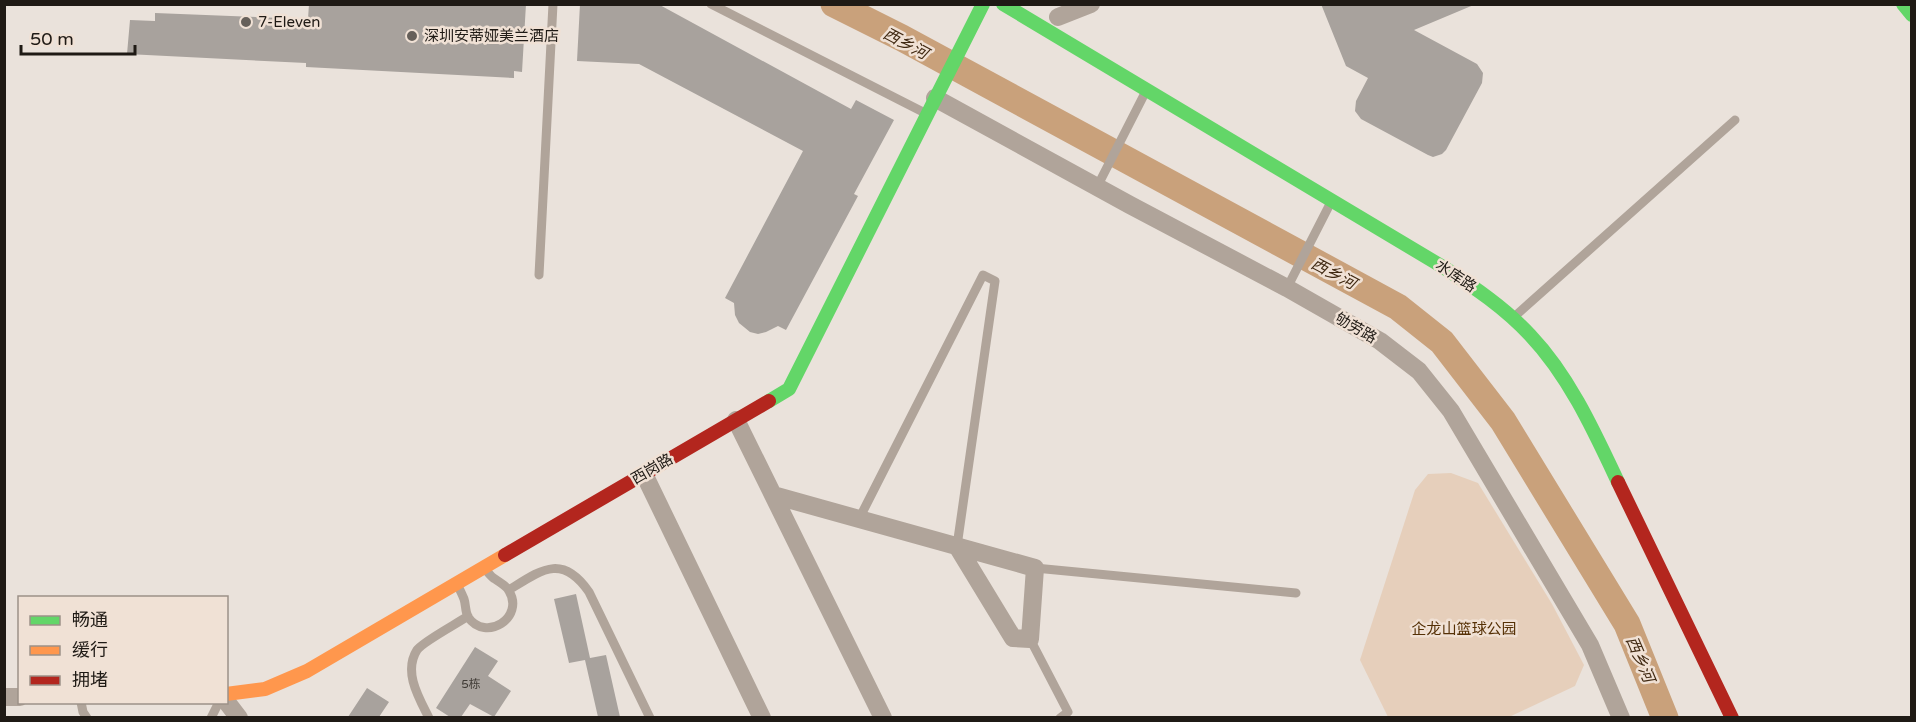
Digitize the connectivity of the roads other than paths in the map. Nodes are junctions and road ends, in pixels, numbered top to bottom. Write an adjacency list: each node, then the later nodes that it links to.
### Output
1 (553, 4): 14 (lane)
2 (711, 4): 10 (lane)
3 (983, 4): 10 (main road, 西岗路)
4 (1003, 4): 9 (main road, 水库路)
5 (1091, 4): 8 (street)
6 (1903, 4): 7 (main road)
7 (1911, 15)
8 (1056, 17)
9 (1147, 90): 12 (lane); 13 (main road, 水库路)
10 (931, 106): 12 (street, 劬劳路); 18 (main road, 西岗路)
11 (1735, 120): 16 (lane)
12 (1099, 183): 15 (street, 劬劳路)
13 (1332, 201): 15 (lane); 16 (main road, 水库路)
14 (539, 275)
15 (1287, 288): 41 (street, 劬劳路)
16 (1512, 319): 42 (main road, 水库路)
17 (1598, 411): 19 (main road)
18 (736, 420): 20 (main road, 西岗路); 21 (street)
19 (1618, 451)
20 (644, 474): 24 (main road, 西岗路); 38 (street)
21 (773, 495): 22 (street); 39 (street)
22 (859, 519): 23 (street); 23 (lane)
23 (957, 546): 25 (street); 30 (street)
24 (484, 568): 26 (main road, 西岗路); 27 (lane)
25 (1035, 568): 28 (lane); 30 (street)
26 (457, 584): 29 (lane); 31 (main road, 西岗路)
27 (509, 590): 29 (lane); 37 (lane)
28 (1296, 593)
29 (468, 616): 36 (lane)
30 (1030, 639): 40 (lane)
31 (228, 694)
32 (228, 703): 35 (street)
33 (218, 704): 34 (lane)
34 (210, 717)
35 (239, 717)
36 (429, 717)
37 (650, 717)
38 (762, 717)
39 (883, 717)
40 (1060, 717)
41 (1621, 717)
42 (1732, 717)

